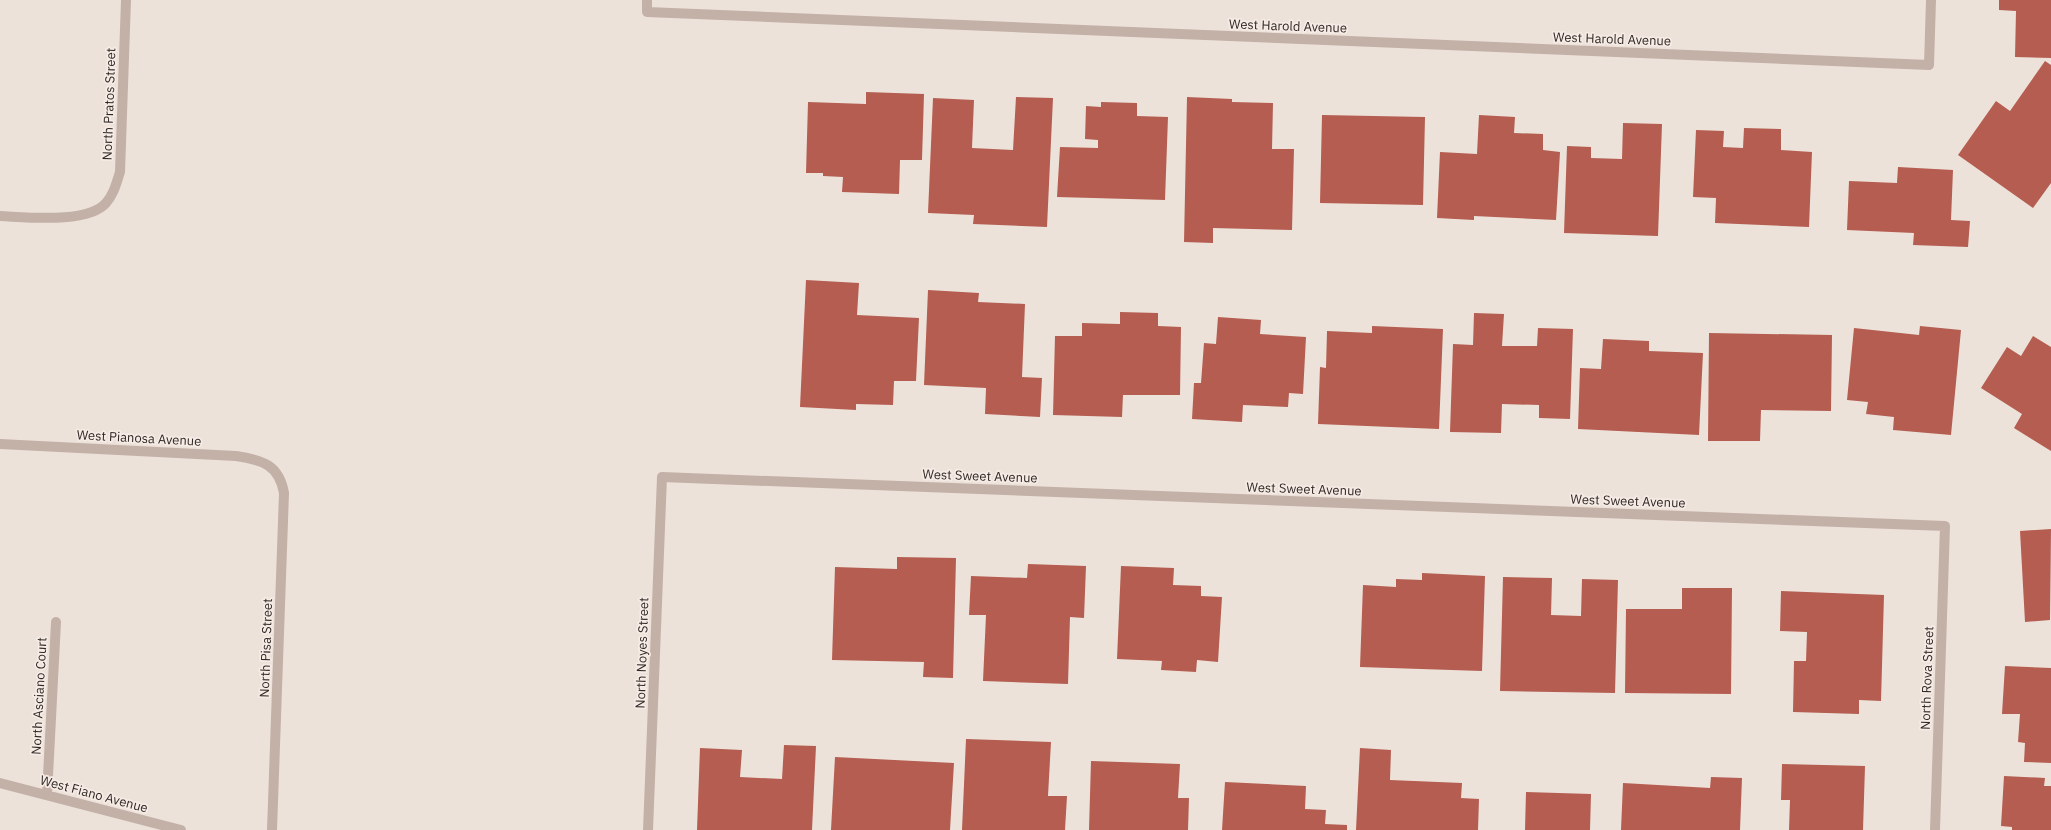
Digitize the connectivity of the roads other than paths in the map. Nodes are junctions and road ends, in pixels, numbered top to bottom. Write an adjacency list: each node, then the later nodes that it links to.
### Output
1 (126, 0): 4 (street, North Pratos Street)
2 (648, 0): 3 (street, West Harold Avenue)
3 (1931, 0)
4 (0, 216)
5 (0, 444): 6 (street, West Pianosa Avenue)
6 (274, 469): 13 (street, North Pisa Street)
7 (662, 477): 8 (street, West Sweet Avenue); 14 (street, North Noyes Street)
8 (1945, 526): 15 (street, North Rova Street)
9 (56, 622): 11 (street, North Asciano Court)
10 (0, 784): 11 (street, West Fiano Avenue)
11 (47, 795): 12 (street, West Fiano Avenue)
12 (181, 830)
13 (272, 830)
14 (648, 830)
15 (1935, 830)

